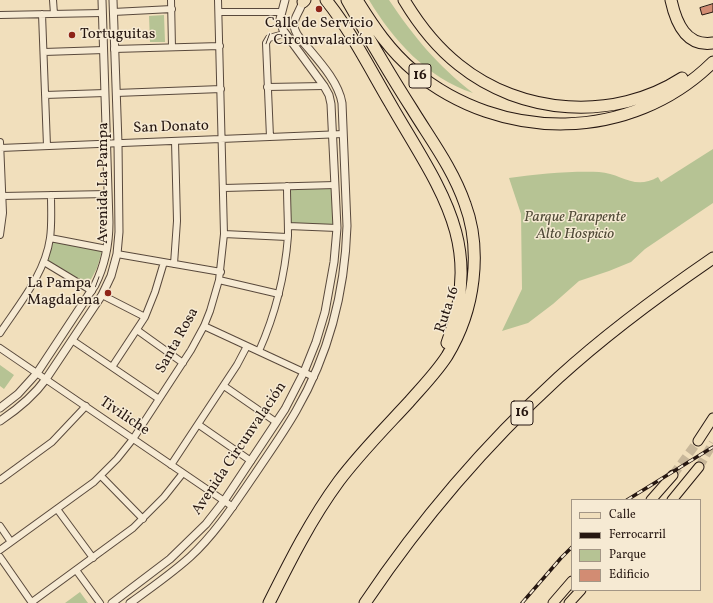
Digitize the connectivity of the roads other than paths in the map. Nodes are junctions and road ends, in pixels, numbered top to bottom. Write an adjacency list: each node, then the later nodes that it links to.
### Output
1 (53, 0): 19 (street)
2 (102, 0): 17 (street, Avenida La Pampa)
3 (112, 0): 14 (street, Avenida La Pampa)
4 (171, 0): 13 (street)
5 (218, 0): 15 (street, Santa Rosa)
6 (285, 0): 16 (street)
7 (304, 0): 36 (street, Avenida Circunvalación)
8 (326, 0): 83 (highway)
9 (347, 0): 83 (highway, Ruta 16 / 16)
10 (357, 0): 29 (highway, 16)
11 (404, 0): 28 (highway)
12 (671, 0): 22 (highway)
13 (172, 9): 14 (street); 24 (street)
14 (113, 12): 25 (street, Avenida La Pampa)
15 (219, 12): 16 (street); 23 (street, Santa Rosa)
16 (282, 12): 21 (street)
17 (102, 13): 19 (street); 26 (street, Avenida La Pampa)
18 (42, 14): 19 (street); 20 (street); 27 (street)
19 (54, 14)
20 (0, 15)
21 (284, 34): 30 (street, Avenida Circunvalación); 31 (street)
22 (713, 43)
23 (220, 46): 24 (street); 32 (street, Santa Rosa)
24 (172, 47): 25 (street)
25 (114, 49): 34 (street, Avenida La Pampa)
26 (104, 50): 27 (street); 33 (street, Avenida La Pampa)
27 (44, 52): 35 (street)
28 (713, 52)
29 (713, 62)
30 (324, 86): 31 (street); 37 (street, Avenida Circunvalación)
31 (268, 87): 38 (street)
32 (221, 89): 34 (street); 39 (street, Santa Rosa)
33 (105, 93): 35 (street); 43 (street, Avenida La Pampa)
34 (116, 93): 42 (street, Avenida La Pampa)
35 (45, 95): 44 (street)
36 (344, 134): 37 (street, San Donato); 81 (street, Avenida Circunvalación)
37 (332, 135): 38 (street, San Donato); 46 (street, Avenida Circunvalación)
38 (270, 137): 39 (street, San Donato)
39 (223, 139): 40 (street, San Donato); 48 (street, Santa Rosa)
40 (175, 141): 42 (street, San Donato); 63 (street)
41 (0, 142): 45 (street)
42 (118, 143): 43 (street, San Donato); 59 (street, Avenida La Pampa)
43 (107, 144): 44 (street, San Donato); 49 (street, Avenida La Pampa)
44 (47, 146): 45 (street, San Donato)
45 (0, 148): 51 (street)
46 (335, 185): 47 (street); 53 (street, Avenida Circunvalación)
47 (287, 186): 48 (street); 52 (street)
48 (224, 188): 54 (street, Santa Rosa)
49 (108, 194): 50 (street); 58 (street, Avenida La Pampa)
50 (52, 195): 51 (street); 57 (street)
51 (2, 196): 55 (street)
52 (288, 226): 53 (street); 56 (street)
53 (337, 228): 79 (street, Avenida Circunvalación)
54 (224, 234): 56 (street); 64 (street, Santa Rosa)
55 (0, 235)
56 (288, 237): 67 (street)
57 (50, 238): 58 (street); 61 (street)
58 (107, 249): 66 (street, Avenida La Pampa)
59 (117, 254): 62 (street); 68 (street, Avenida La Pampa)
60 (713, 258): 120 (highway, 16)
61 (44, 262): 66 (street); 72 (street)
62 (164, 262): 63 (street); 69 (street)
63 (174, 264): 64 (street)
64 (221, 272): 65 (street, Santa Rosa)
65 (219, 280): 67 (street); 70 (street, Santa Rosa)
66 (92, 291): 80 (street, Avenida La Pampa)
67 (279, 294): 76 (street)
68 (102, 295): 69 (street); 73 (street, Avenida La Pampa)
69 (144, 318): 71 (street)
70 (204, 326): 74 (street); 77 (street, Santa Rosa)
71 (137, 330): 77 (street); 78 (street)
72 (0, 333)
73 (72, 340): 78 (street); 82 (street, Avenida La Pampa)
74 (247, 346): 76 (street); 84 (street)
75 (0, 348): 80 (street, Tiviliche)
76 (259, 351): 79 (street)
77 (183, 363): 85 (street, Santa Rosa)
78 (112, 367): 85 (street)
79 (304, 372): 81 (street); 90 (street, Avenida Circunvalación)
80 (37, 373): 82 (street, Tiviliche); 87 (street, Avenida La Pampa)
81 (314, 376): 104 (street, Avenida Circunvalación)
82 (46, 379): 86 (street, Tiviliche); 89 (street, Avenida La Pampa)
83 (426, 383): 119 (highway, Ruta 16 / 16)
84 (224, 386): 90 (street); 91 (street)
85 (159, 399): 92 (street, Santa Rosa)
86 (86, 406): 92 (street, Tiviliche); 100 (street)
87 (0, 408)
88 (713, 418): 93 (main road)
89 (0, 421)
90 (276, 422): 94 (street, Avenida Circunvalación)
91 (199, 425): 94 (street); 95 (street)
92 (133, 439): 95 (street, Tiviliche); 99 (street, Santa Rosa)
93 (698, 441)
94 (250, 461): 103 (street, Avenida Circunvalación)
95 (171, 465): 97 (street, Tiviliche)
96 (699, 467): 102 (main road)
97 (183, 473): 103 (street, Tiviliche); 106 (street)
98 (673, 475): 101 (main road)
99 (101, 476): 105 (street, Santa Rosa); 106 (street)
100 (0, 480)
101 (652, 499)
102 (673, 499)
103 (224, 501): 104 (street, Tiviliche); 117 (street, Avenida Circunvalación)
104 (233, 507): 118 (street, Avenida Circunvalación)
105 (57, 509): 108 (street, Santa Rosa); 111 (street)
106 (143, 519): 111 (street)
107 (0, 526): 108 (street)
108 (12, 542): 109 (street, Santa Rosa)
109 (0, 550)
110 (0, 557): 115 (street)
111 (94, 558): 112 (street)
112 (76, 570): 115 (street); 116 (street)
113 (571, 583): 121 (main road)
114 (580, 591): 122 (main road)
115 (32, 603)
116 (100, 603)
117 (112, 603)
118 (130, 603)
119 (269, 603)
120 (365, 603)
121 (553, 603)
122 (569, 603)

